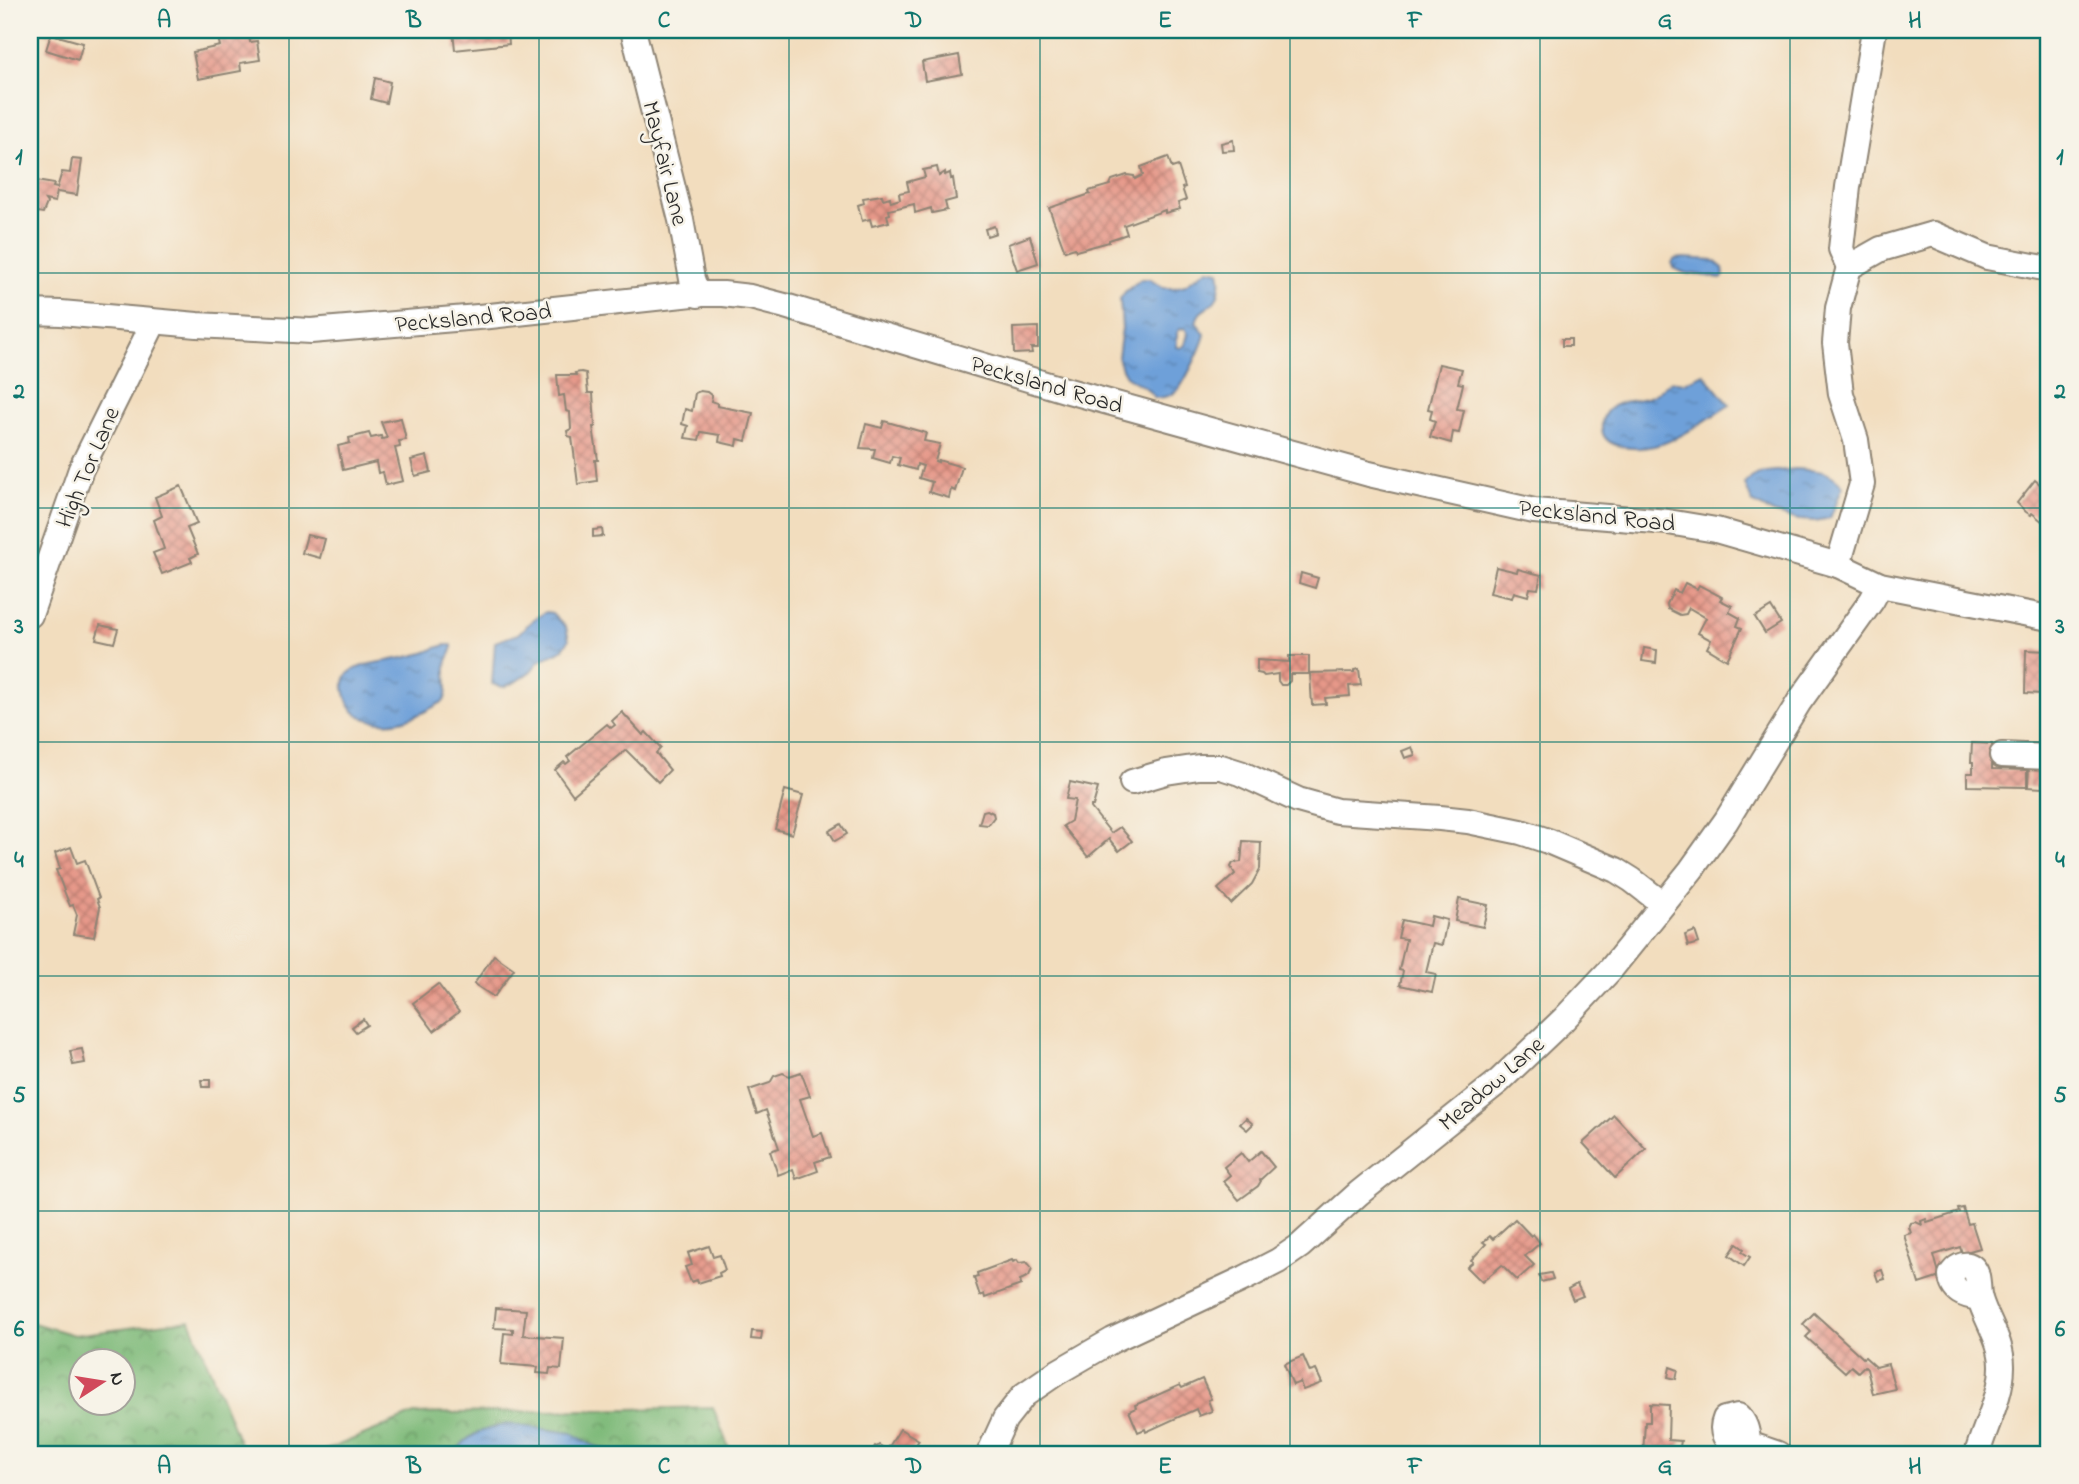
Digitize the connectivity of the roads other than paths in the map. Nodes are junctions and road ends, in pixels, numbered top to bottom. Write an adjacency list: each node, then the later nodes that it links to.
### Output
1 (633, 30): 5 (street, Mayfair Lane)
2 (1874, 30): 3 (street)
3 (1849, 267): 4 (street); 8 (street)
4 (2049, 269)
5 (698, 295): 7 (street, Pecksland Road); 8 (street, Pecksland Road)
6 (30, 312): 7 (street, Pecksland Road)
7 (154, 322): 10 (street, High Tor Lane)
8 (1838, 565): 9 (street, Pecksland Road)
9 (1880, 585): 11 (street, Pecksland Road); 15 (street, Meadow Lane)
10 (30, 615)
11 (2049, 618)
12 (2002, 755): 13 (street)
13 (2049, 757)
14 (1132, 782): 15 (street)
15 (1664, 904): 18 (street, Meadow Lane)
16 (1980, 1298): 20 (street)
17 (1749, 1445): 19 (street)
18 (989, 1454)
19 (1778, 1454)
20 (1977, 1454)

